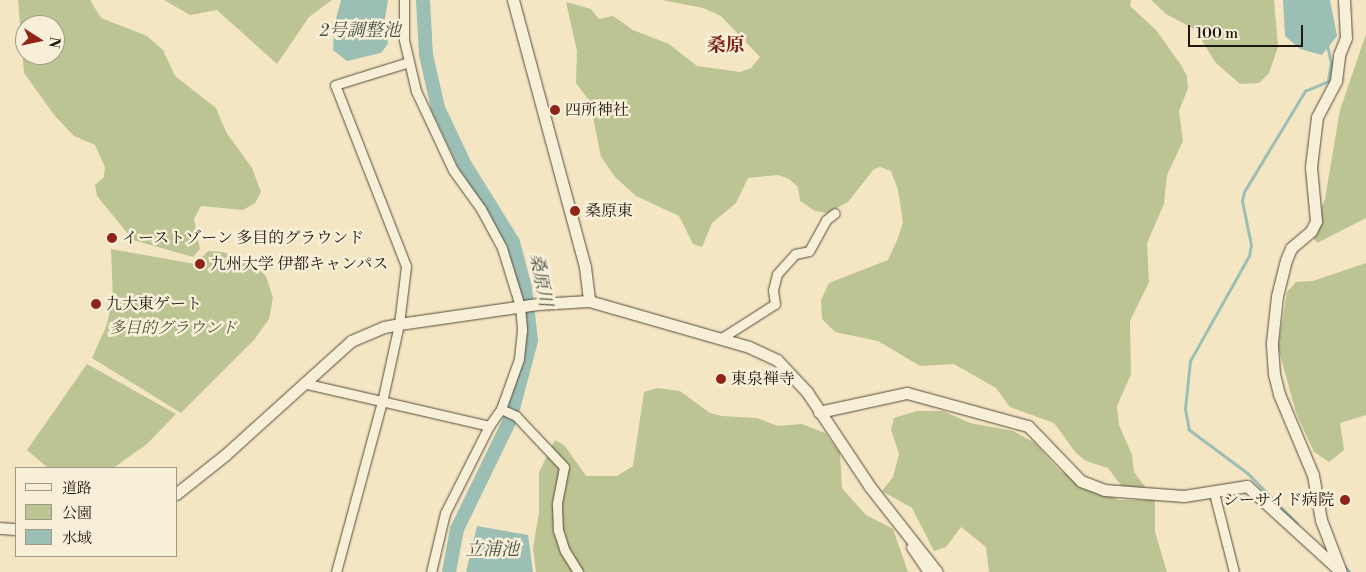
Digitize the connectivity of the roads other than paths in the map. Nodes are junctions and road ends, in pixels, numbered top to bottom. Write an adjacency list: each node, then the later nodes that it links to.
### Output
1 (404, 0): 4 (street)
2 (513, 0): 6 (street)
3 (1344, 0): 20 (street)
4 (408, 62): 7 (street); 8 (street)
5 (835, 213): 9 (street)
6 (589, 301): 7 (street); 9 (street)
7 (520, 306): 8 (street); 12 (street)
8 (400, 324): 10 (street); 11 (street)
9 (720, 339): 13 (street)
10 (303, 383): 11 (street); 15 (street)
11 (382, 402): 14 (street); 21 (street)
12 (501, 409): 14 (street); 23 (street)
13 (819, 412): 16 (street); 17 (street)
14 (489, 426): 22 (street)
15 (178, 492)
16 (1214, 493): 20 (street); 26 (street)
17 (883, 504): 24 (street); 25 (street)
18 (0, 528): 19 (street)
19 (15, 529)
20 (1340, 570)
21 (336, 572)
22 (432, 572)
23 (578, 572)
24 (928, 572)
25 (937, 572)
26 (1234, 572)

